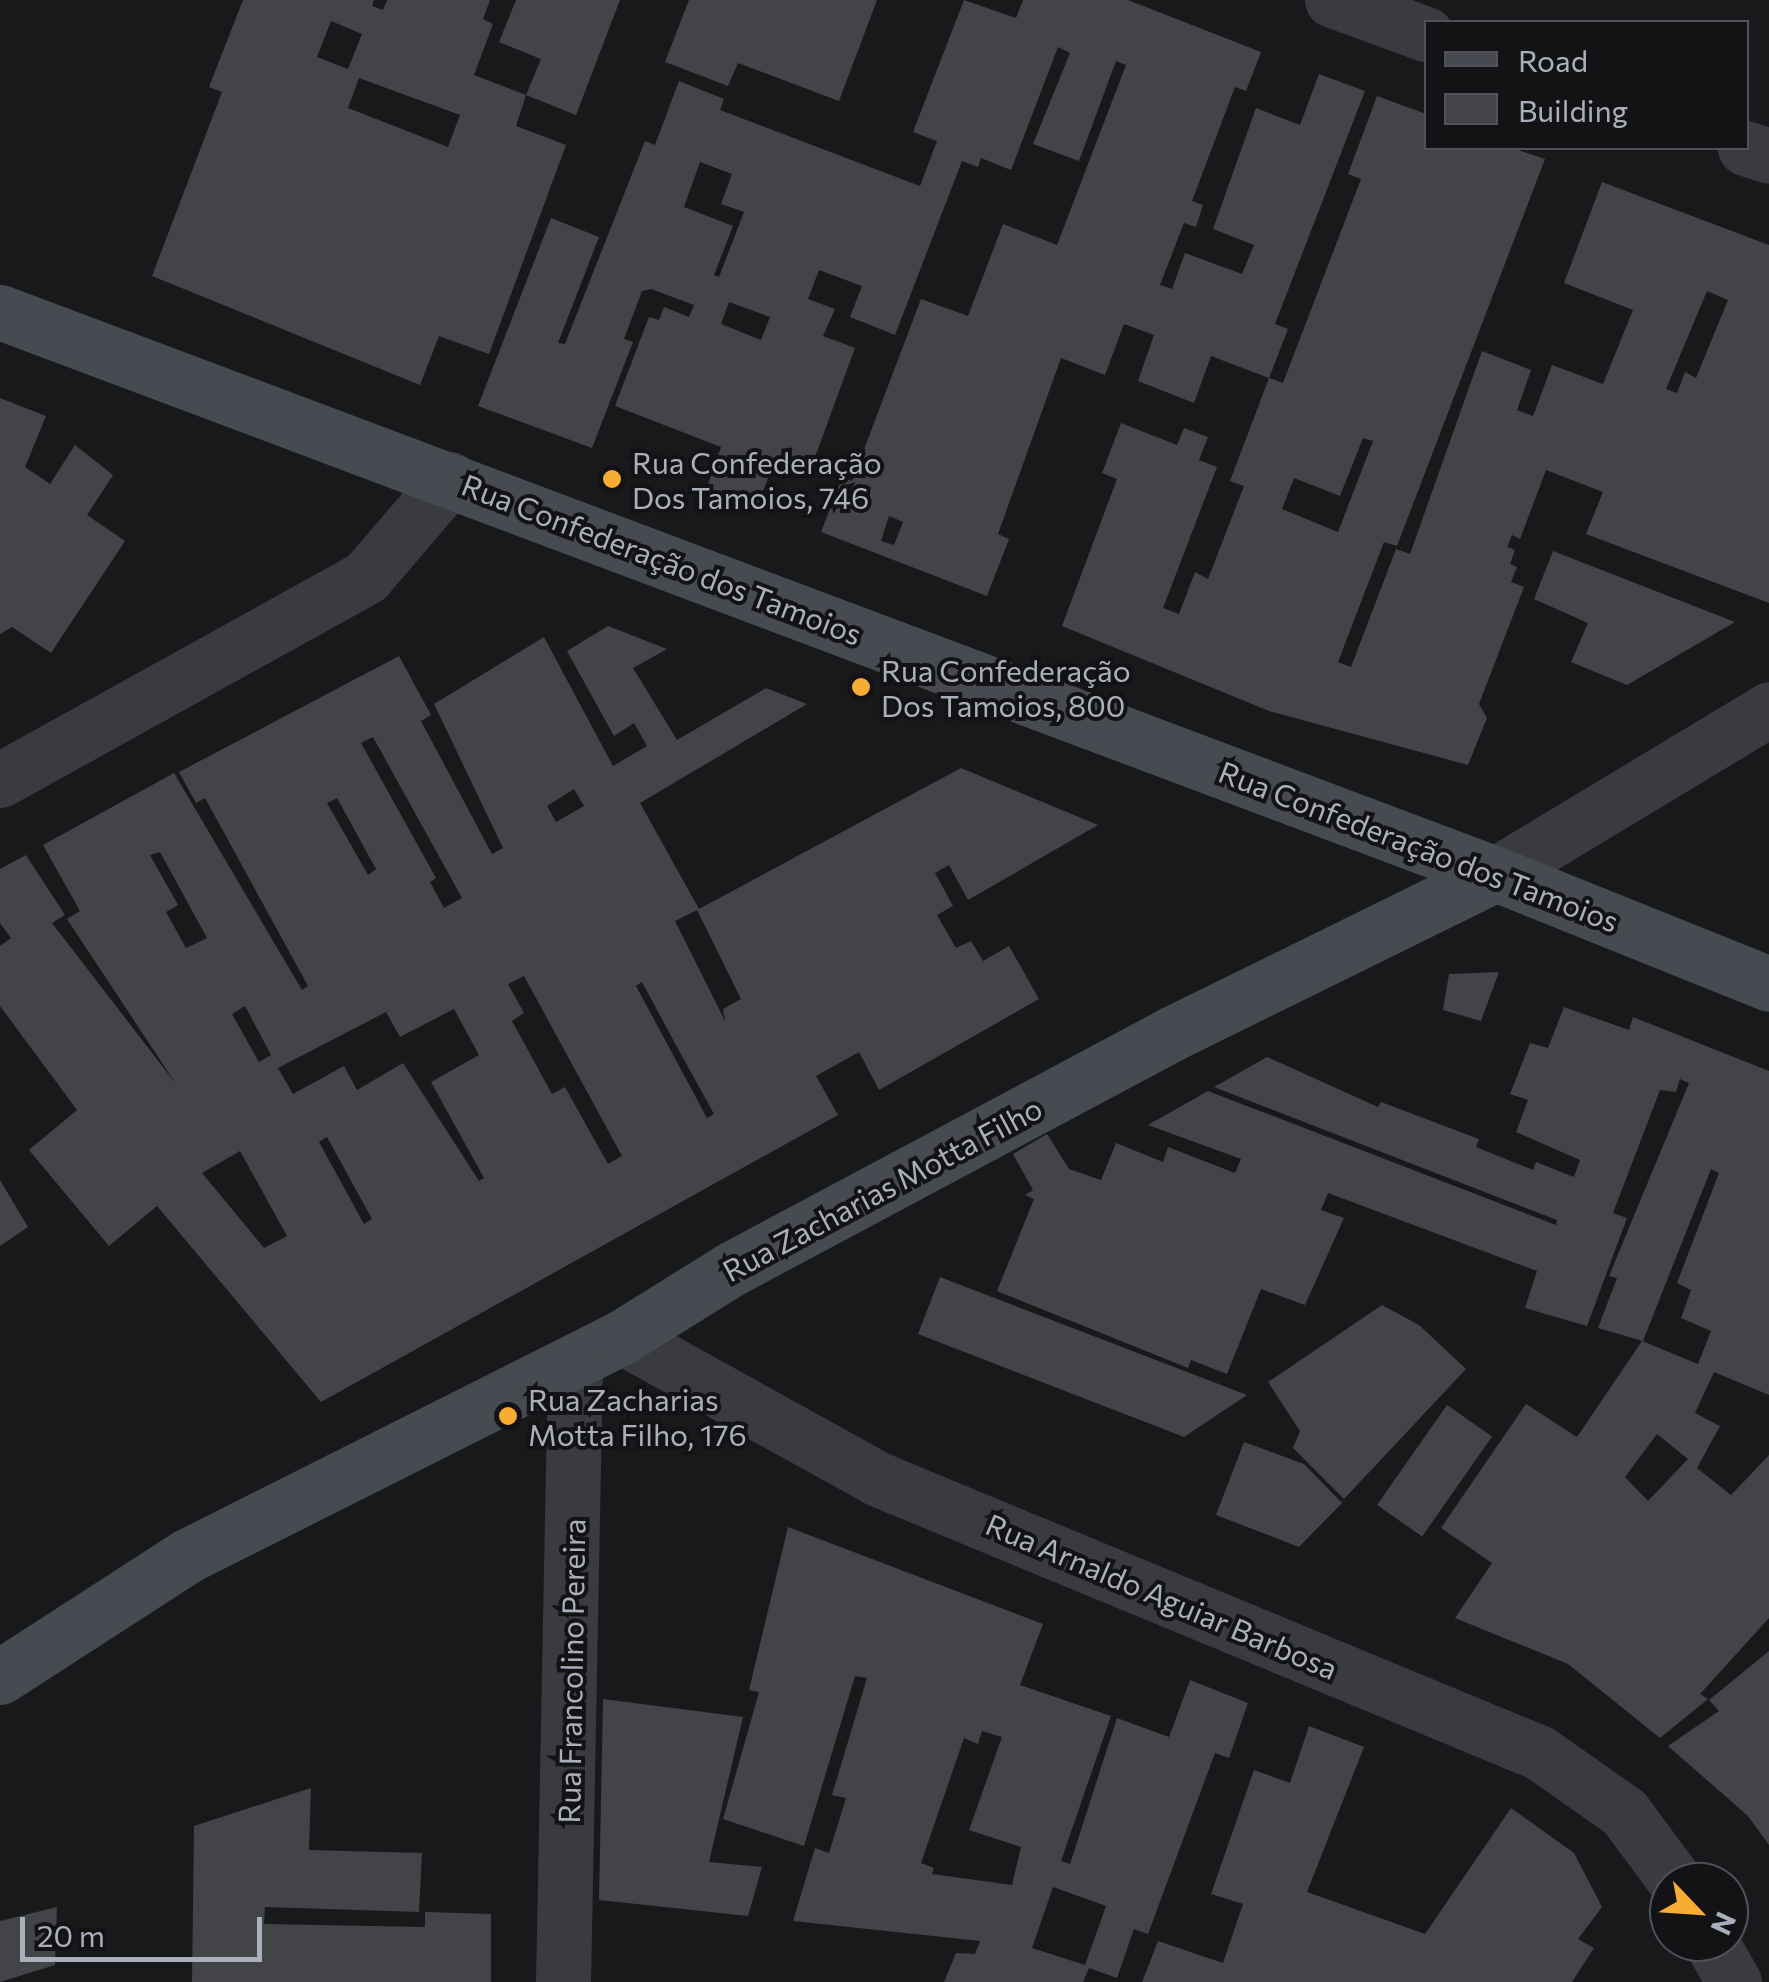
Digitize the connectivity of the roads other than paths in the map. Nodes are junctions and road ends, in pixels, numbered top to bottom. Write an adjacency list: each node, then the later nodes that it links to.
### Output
1 (1332, 0): 2 (street)
2 (1424, 33)
3 (0, 312): 4 (main road, Rua Confederação dos Tamoios)
4 (450, 479): 6 (street); 7 (main road, Rua Confederação dos Tamoios)
5 (1769, 709): 7 (street, Rua Zacharias Motta Filho)
6 (0, 780)
7 (1496, 874): 8 (main road, Rua Confederação dos Tamoios); 9 (main road, Rua Zacharias Motta Filho)
8 (1769, 984)
9 (599, 1349): 10 (main road, Rua Zacharias Motta Filho); 11 (street, Rua Arnaldo Aguiar Barbosa); 12 (street, Rua Francolino Pereira)
10 (0, 1677)
11 (1661, 1862)
12 (563, 1982)

